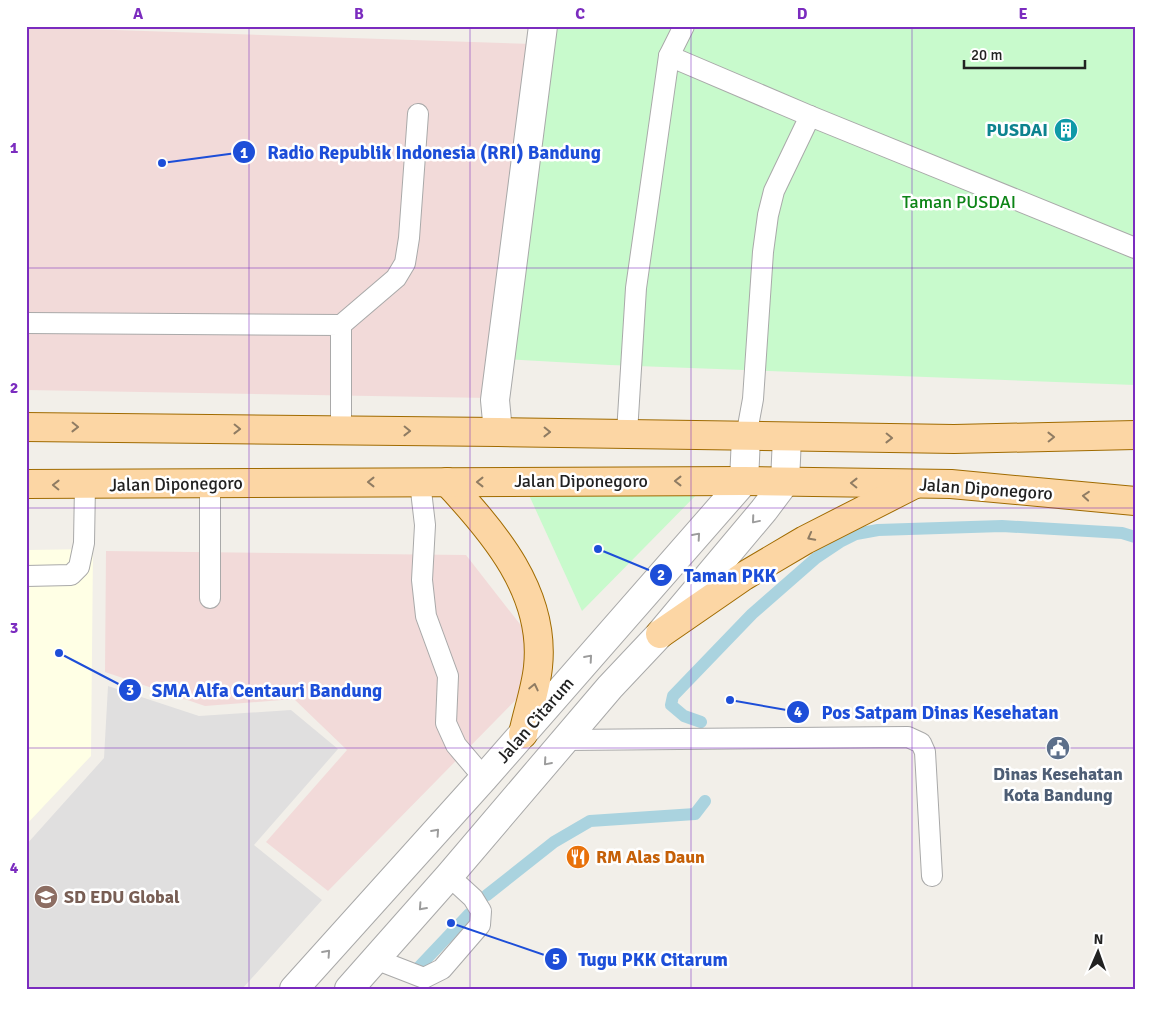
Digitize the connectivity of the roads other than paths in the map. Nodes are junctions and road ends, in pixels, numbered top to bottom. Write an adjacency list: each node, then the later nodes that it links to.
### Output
1 (543, 26): 11 (street)
2 (684, 26): 3 (lane)
3 (670, 56): 5 (lane); 12 (lane)
4 (418, 114): 8 (lane)
5 (810, 116): 6 (lane); 14 (lane)
6 (1135, 248)
7 (26, 323): 8 (lane)
8 (341, 325): 10 (lane)
9 (26, 427): 10 (main road, one-way to 10)
10 (341, 430): 11 (main road, one-way to 11)
11 (498, 432): 12 (main road, one-way to 12)
12 (627, 433): 14 (main road)
13 (1135, 436): 15 (main road, one-way to 13)
14 (746, 437): 15 (main road); 16 (street)
15 (787, 437): 19 (street)
16 (744, 481): 18 (main road, Jalan Diponegoro, one-way to 18); 19 (main road, Jalan Diponegoro); 28 (street, Jalan Citarum, one-way to 16)
17 (420, 482): 18 (main road, Jalan Diponegoro); 22 (main road, Jalan Diponegoro, one-way to 22); 30 (lane)
18 (447, 482): 28 (main road, one-way to 18)
19 (785, 482): 20 (main road, Jalan Diponegoro, one-way to 19); 27 (street, Jalan Citarum, one-way to 27)
20 (916, 483): 24 (main road, Jalan Diponegoro, one-way to 20); 27 (main road, one-way to 27)
21 (26, 484): 23 (main road, Jalan Diponegoro, one-way to 21)
22 (210, 484): 23 (main road, Jalan Diponegoro); 26 (lane)
23 (85, 485): 25 (lane)
24 (1135, 501)
25 (26, 576)
26 (210, 598)
27 (660, 634): 29 (street, Jalan Citarum)
28 (523, 734): 30 (street, Jalan Citarum)
29 (566, 740): 31 (street, Jalan Citarum, one-way to 31); 32 (lane)
30 (484, 778): 34 (street, Jalan Citarum, one-way to 30)
31 (449, 876): 33 (street, Jalan Citarum, one-way to 33); 33 (lane)
32 (932, 876)
33 (375, 959): 35 (street, Jalan Citarum)
34 (294, 989)
35 (349, 989)

